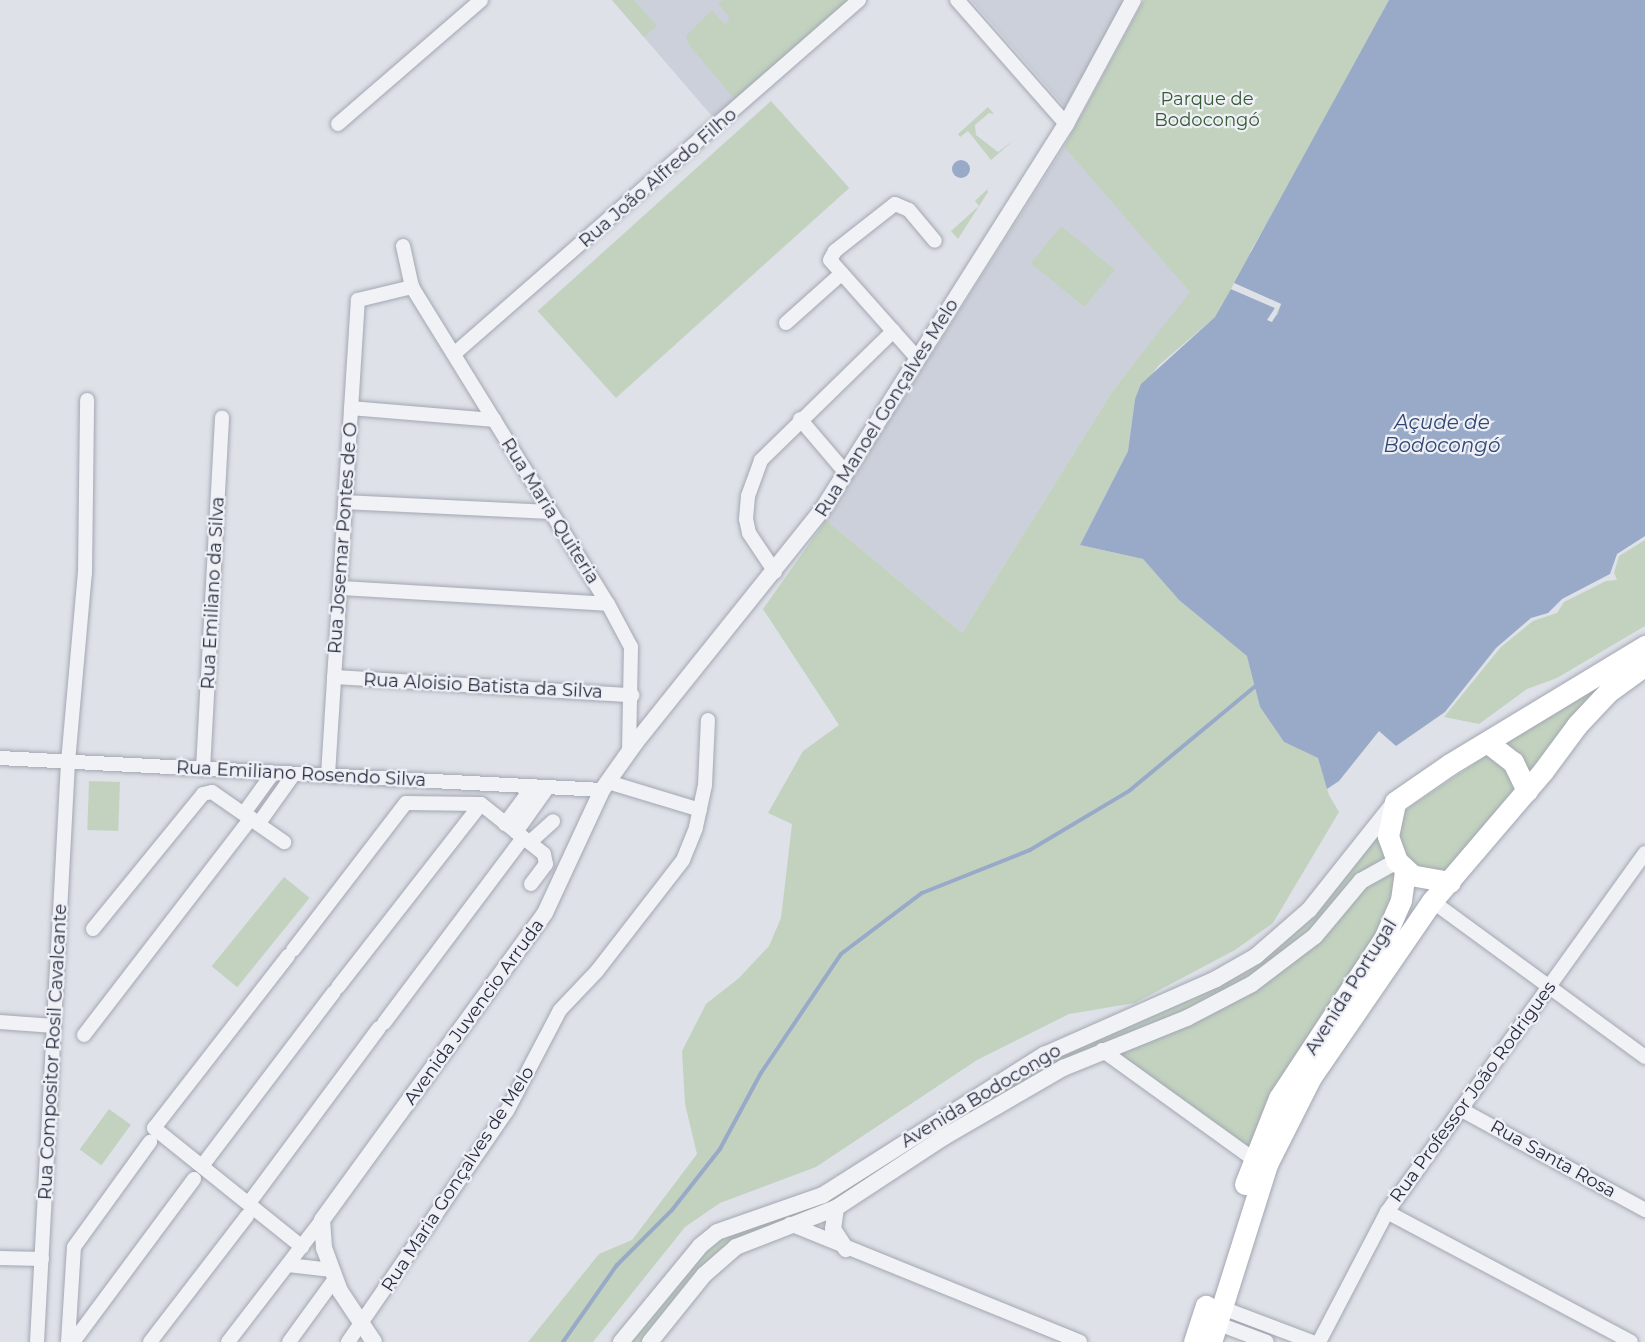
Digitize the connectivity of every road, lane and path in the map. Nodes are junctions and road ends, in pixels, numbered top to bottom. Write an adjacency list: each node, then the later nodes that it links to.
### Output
1 (481, 0): 5 (street)
2 (859, 0): 13 (street, Rua João Alfredo Filho)
3 (957, 0): 6 (street)
4 (1133, 0): 6 (street, Rua Manoel Gonçalves Melo)
5 (338, 124)
6 (1066, 124): 14 (street, Rua Manoel Gonçalves Melo)
7 (935, 241): 9 (street)
8 (403, 246): 10 (street, Rua Maria Quiteria)
9 (841, 274): 11 (street); 12 (street)
10 (412, 287): 13 (street, Rua Maria Quiteria); 16 (street, Rua Josemar Pontes de O)
11 (786, 323)
12 (893, 331): 14 (street); 18 (street)
13 (454, 354): 19 (street, Rua Maria Quiteria)
14 (918, 359): 20 (street, Rua Manoel Gonçalves Melo)
15 (87, 400): 34 (street, Rua Compositor Rosil Cavalcante)
16 (351, 408): 19 (street); 21 (street, Rua Josemar Pontes de O)
17 (222, 418): 35 (street, Rua Emiliano da Silva)
18 (800, 419): 20 (street); 23 (street)
19 (494, 420): 22 (street, Rua Maria Quiteria)
20 (846, 473): 23 (street, Rua Manoel Gonçalves Melo)
21 (345, 502): 22 (street); 24 (street, Rua Josemar Pontes de O)
22 (549, 512): 25 (street, Rua Maria Quiteria)
23 (775, 572): 32 (street, Rua Manoel Gonçalves Melo)
24 (339, 588): 25 (street); 28 (street, Rua Josemar Pontes de O)
25 (608, 604): 29 (street, Rua Maria Quiteria)
26 (1645, 646): 31 (main road)
27 (1645, 665): 42 (main road, Avenida Portugal)
28 (334, 677): 29 (street, Rua Aloisio Batista da Silva); 38 (street, Rua Josemar Pontes de O)
29 (632, 695): 32 (street, Rua Maria Quiteria)
30 (708, 720): 45 (street, Rua Maria Gonçalves de Melo)
31 (1487, 742): 42 (main road); 43 (main road)
32 (629, 751): 40 (street, Rua Manoel Gonçalves Melo)
33 (0, 758): 34 (street, Rua Emiliano Rosendo Silva)
34 (68, 762): 35 (street, Rua Emiliano Rosendo Silva); 58 (street, Rua Compositor Rosil Cavalcante)
35 (203, 769): 36 (street, Rua Emiliano Rosendo Silva)
36 (273, 772): 37 (street, Rua Emiliano Rosendo Silva); 46 (street)
37 (294, 774): 38 (street, Rua Emiliano Rosendo Silva); 46 (street)
38 (328, 775): 39 (street, Rua Emiliano Rosendo Silva)
39 (533, 786): 41 (street, Rua Emiliano Rosendo Silva); 48 (street)
40 (605, 786): 41 (street, Rua Emiliano Rosendo Silva); 45 (street, Rua Emiliano Rosendo Silva); 71 (street, Avenida Juvencio Arruda)
41 (548, 787): 48 (street)
42 (1527, 791): 52 (main road, Avenida Portugal)
43 (1395, 802): 51 (main road, Avenida Portugal); 89 (street, Avenida Bodocongo)
44 (481, 804): 48 (street); 65 (street); 65 (street)
45 (700, 810): 80 (street, Rua Maria Gonçalves de Melo)
46 (251, 818): 49 (street); 55 (street); 59 (street)
47 (553, 821): 48 (street)
48 (519, 834): 53 (street); 68 (street)
49 (284, 842)
50 (1645, 853): 56 (street, Rua Professor João Rodrigues)
51 (1401, 866): 52 (main road); 60 (street, Avenida Bodocongo); 64 (main road, Avenida Portugal)
52 (1450, 882): 54 (main road, Avenida Portugal)
53 (531, 884)
54 (1432, 901): 56 (street); 79 (main road, Avenida Portugal)
55 (93, 929)
56 (1549, 985): 61 (street); 62 (street, Rua Professor João Rodrigues)
57 (0, 1022): 58 (street)
58 (54, 1026): 76 (street, Rua Compositor Rosil Cavalcante)
59 (84, 1035)
60 (1101, 1050): 64 (street); 67 (street, Avenida Bodocongo)
61 (1645, 1057)
62 (1460, 1109): 69 (street, Rua Santa Rosa); 70 (street, Rua Professor João Rodrigues)
63 (150, 1142): 82 (street)
64 (1253, 1158): 92 (main road, Avenida Portugal)
65 (202, 1167): 68 (street)
66 (194, 1179): 83 (street)
67 (836, 1208): 72 (street, Avenida Bodocongo); 74 (street)
68 (251, 1210): 73 (street); 84 (street)
69 (1645, 1210)
70 (1387, 1212): 95 (street, Rua Professor João Rodrigues); 96 (street)
71 (322, 1220): 73 (street); 78 (street)
72 (790, 1224): 74 (street); 90 (street, Avenida Bodocongo)
73 (304, 1243): 77 (street)
74 (846, 1249): 91 (street)
75 (0, 1258): 76 (street)
76 (42, 1259): 81 (street, Rua Compositor Rosil Cavalcante)
77 (288, 1265): 78 (street); 85 (street)
78 (333, 1274): 80 (street); 86 (street)
79 (1215, 1324): 93 (street); 94 (street)
80 (361, 1325): 87 (street, Rua Maria Gonçalves de Melo); 88 (street)
81 (37, 1342)
82 (68, 1342)
83 (73, 1342)
84 (150, 1342)
85 (228, 1342)
86 (289, 1342)
87 (348, 1342)
88 (374, 1342)
89 (621, 1342)
90 (650, 1342)
91 (1080, 1342)
92 (1194, 1342)
93 (1268, 1342)
94 (1312, 1342)
95 (1319, 1342)
96 (1631, 1342)

